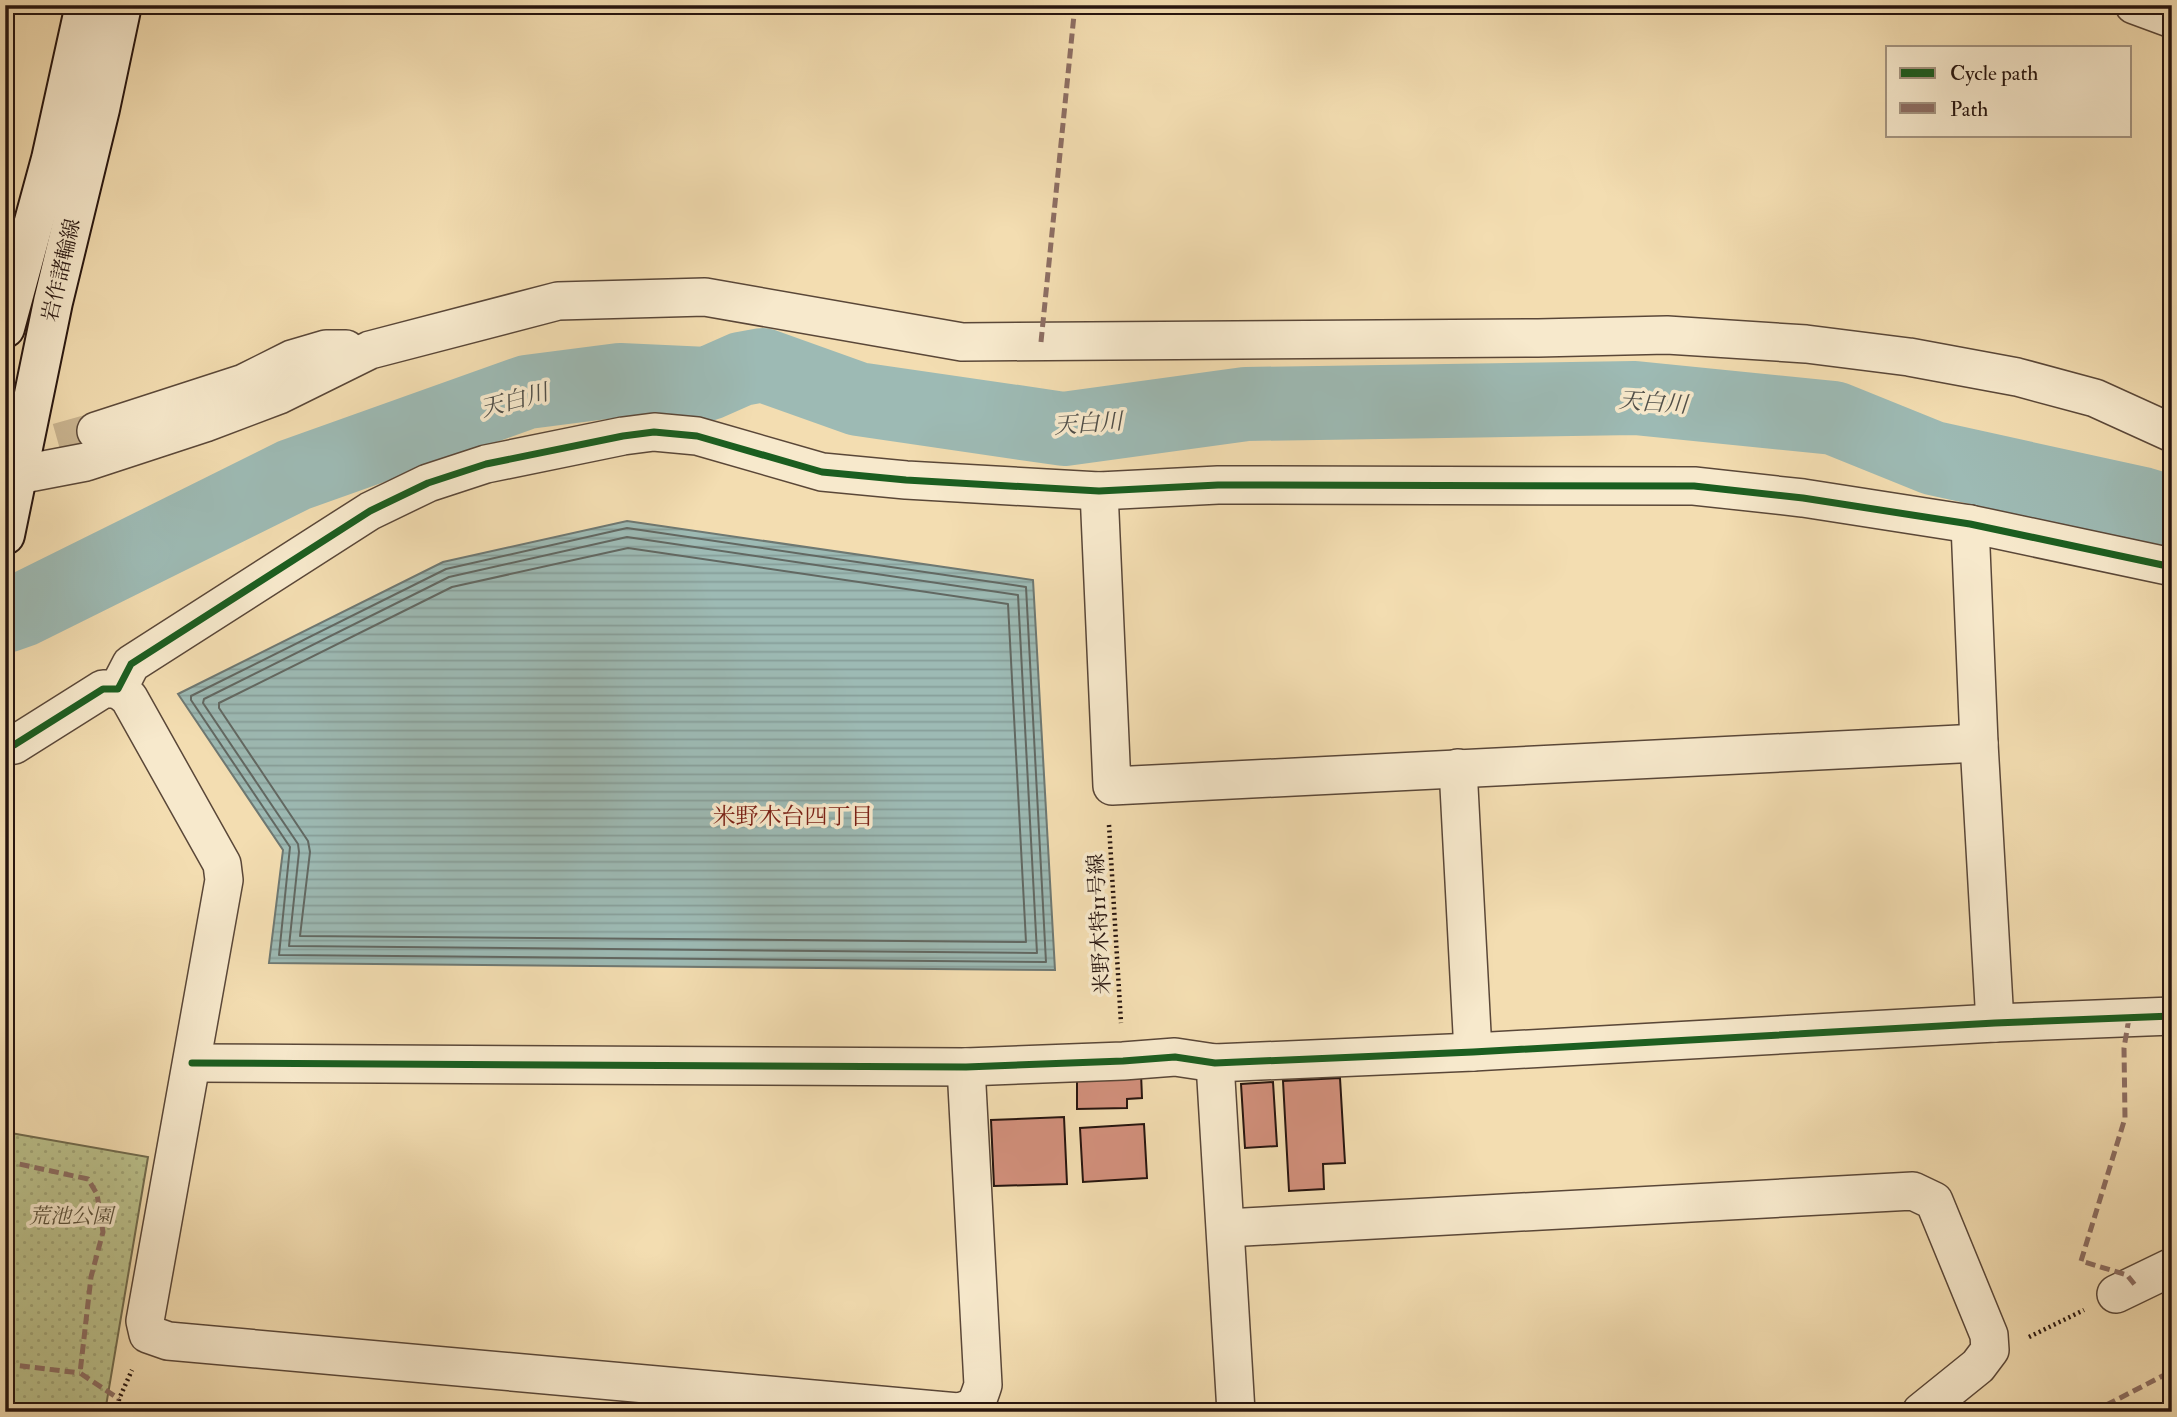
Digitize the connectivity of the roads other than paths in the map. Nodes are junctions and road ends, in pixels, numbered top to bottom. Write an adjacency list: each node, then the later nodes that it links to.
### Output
1 (85, 5): 5 (main road, 岩作諸輪線)
2 (122, 5): 9 (main road, 岩作諸輪線)
3 (2133, 5): 4 (street)
4 (2172, 19)
5 (5, 328)
6 (370, 350): 7 (street); 8 (street); 9 (street)
7 (96, 431)
8 (2172, 433)
9 (18, 475): 12 (main road, 岩作諸輪線)
10 (1099, 491): 11 (street); 14 (street); 17 (street)
11 (1970, 524): 13 (street); 15 (street)
12 (5, 535)
13 (2172, 566)
14 (118, 688): 16 (street); 21 (street)
15 (1979, 743): 17 (street); 19 (street)
16 (5, 746)
17 (1458, 768): 20 (street)
18 (2172, 1016): 19 (street)
19 (1995, 1023): 20 (street)
20 (1473, 1052): 22 (street)
21 (192, 1063): 23 (street); 27 (street)
22 (1215, 1063): 23 (street); 24 (street)
23 (966, 1067): 27 (street)
24 (1226, 1228): 28 (street); 29 (street)
25 (2172, 1267): 26 (street)
26 (2116, 1294)
27 (670, 1399)
28 (1236, 1412)
29 (1921, 1412)

